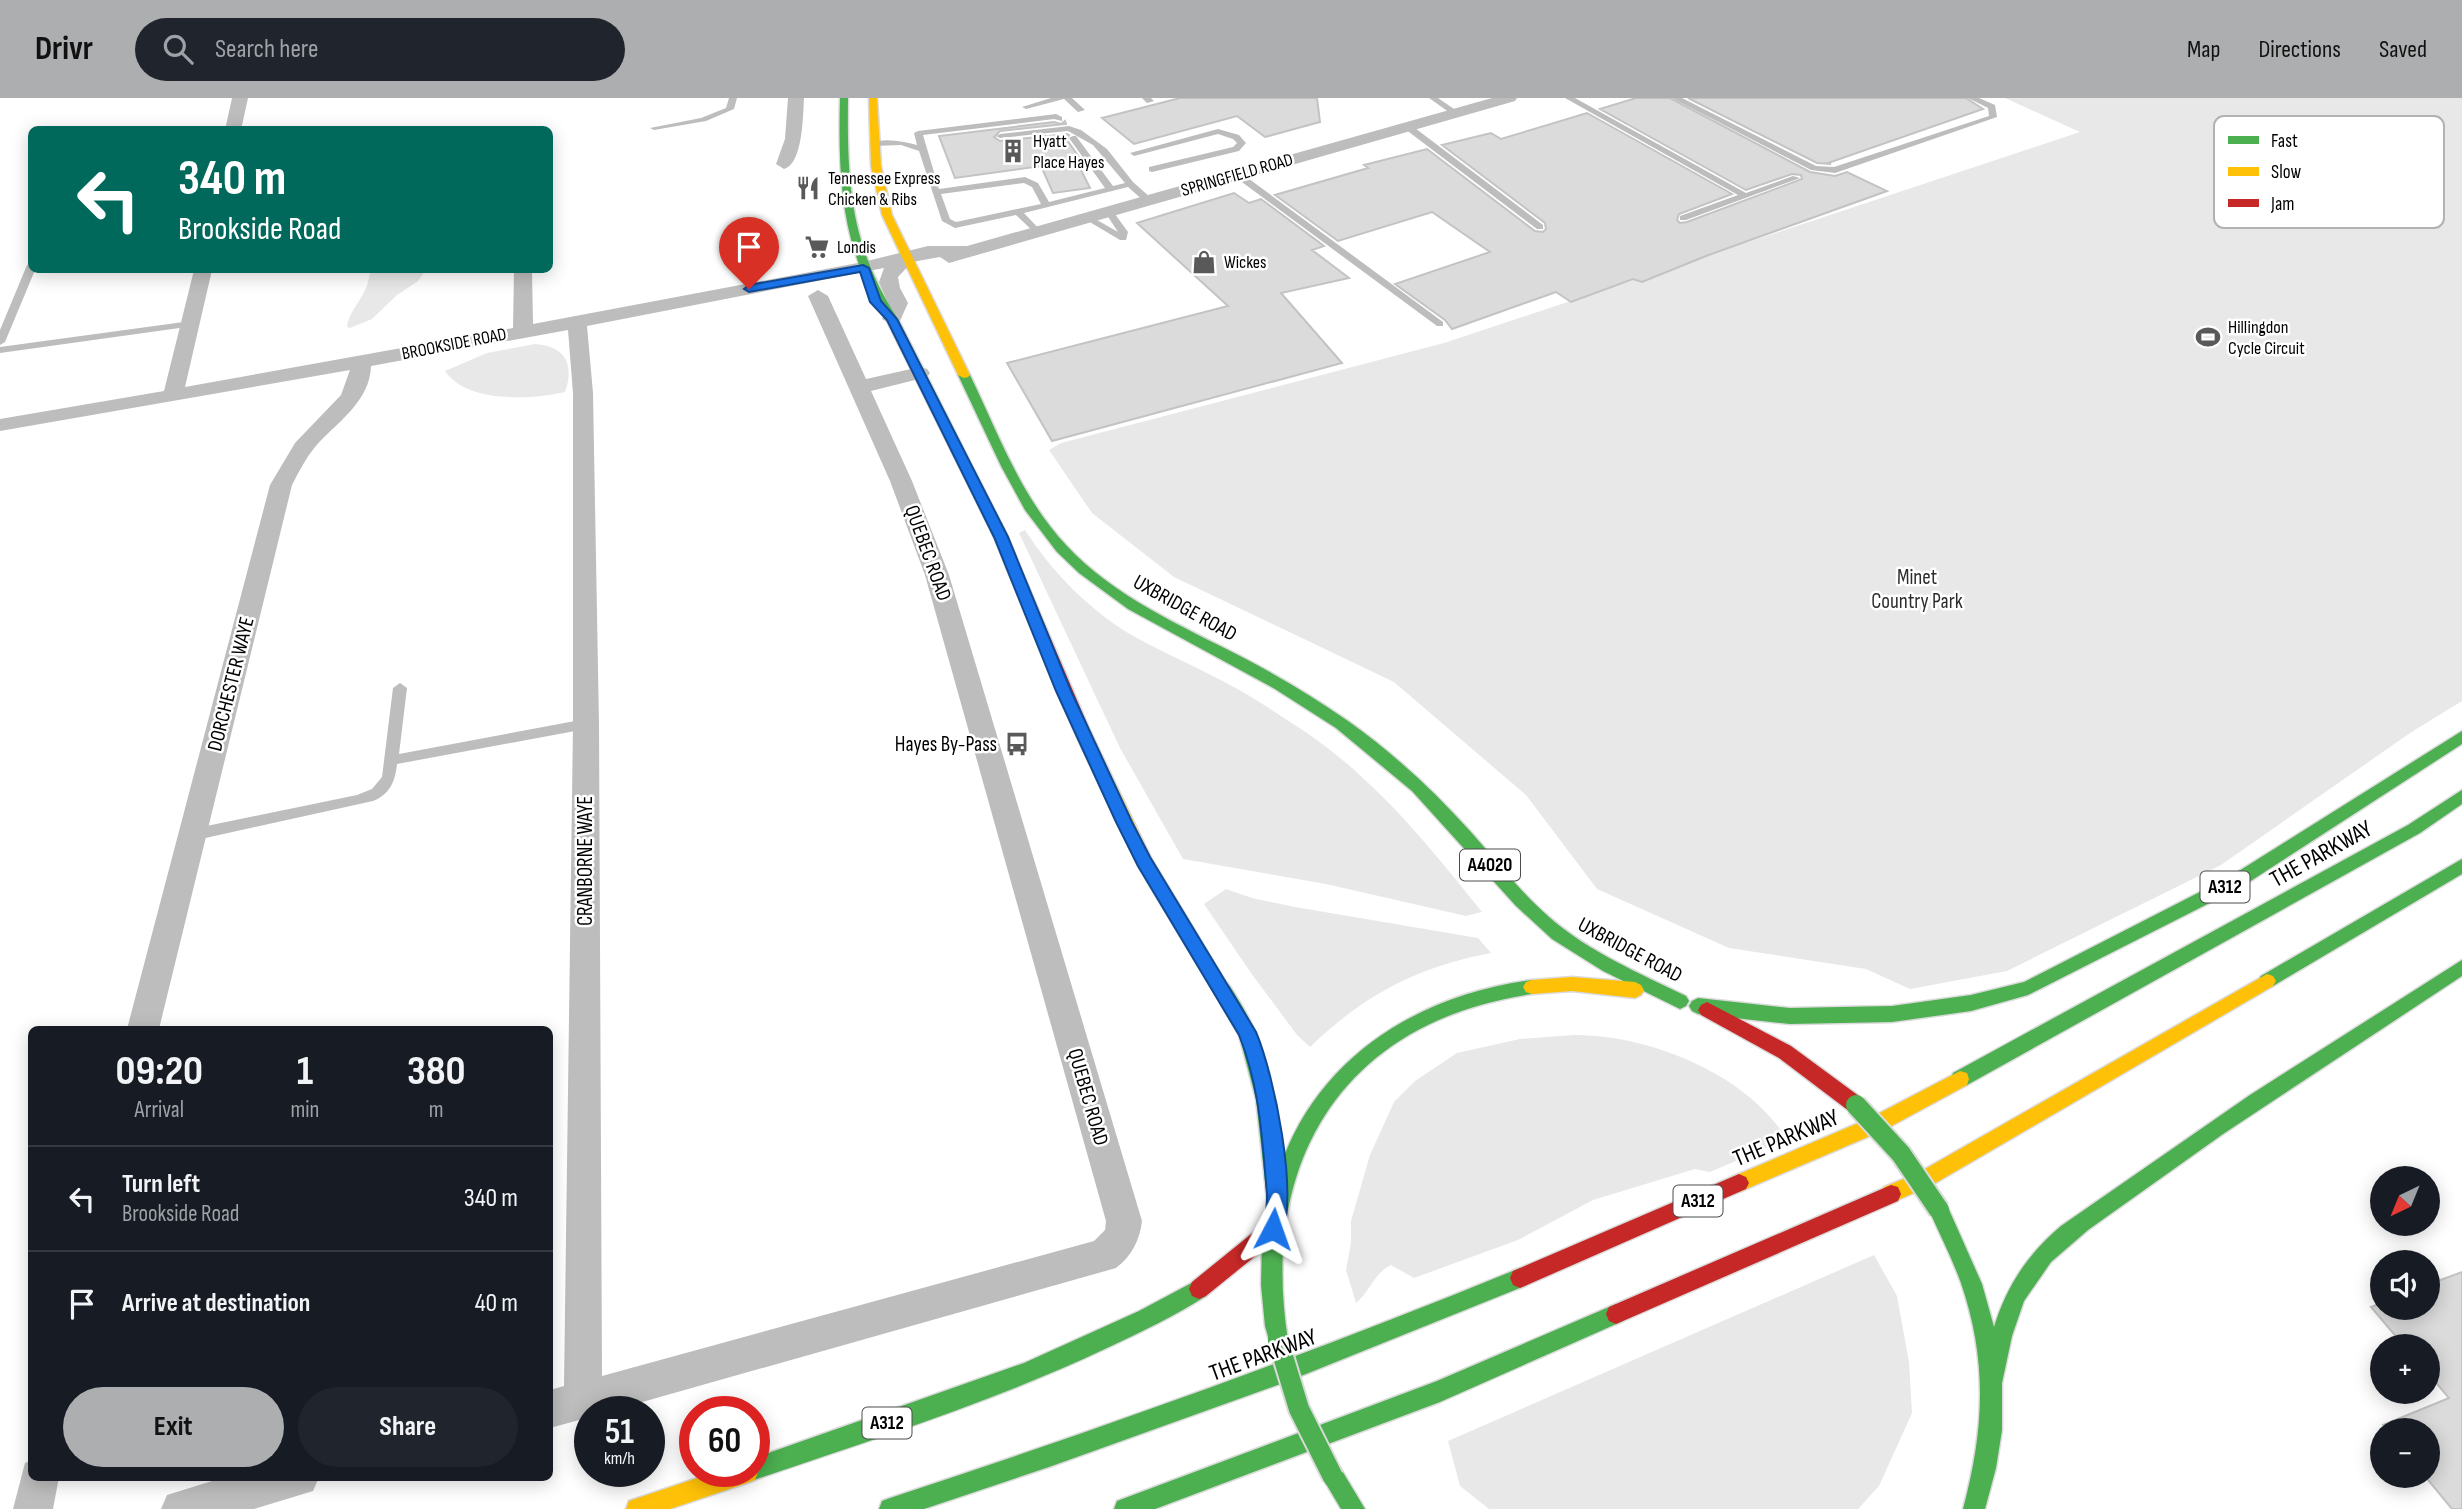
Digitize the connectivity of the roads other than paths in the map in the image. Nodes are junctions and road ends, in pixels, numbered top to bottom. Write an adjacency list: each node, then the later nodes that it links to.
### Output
1 (240, 98): 17 (street)
2 (733, 98): 19 (lane)
3 (796, 98): 25 (street)
4 (844, 98): 43 (main road)
5 (873, 98): 22 (main road, UXBRIDGE ROAD / A4020)
6 (1059, 98): 13 (lane)
7 (1068, 98): 14 (lane)
8 (1433, 98): 15 (lane)
9 (1508, 98): 15 (street, SPRINGFIELD ROAD)
10 (1569, 98): 32 (lane)
11 (1676, 98): 12 (lane)
12 (1972, 98)
13 (1026, 107)
14 (1081, 110)
15 (1456, 113): 18 (street, SPRINGFIELD ROAD)
16 (1059, 119): 23 (lane)
17 (234, 126)
18 (1408, 127): 27 (street, SPRINGFIELD ROAD); 39 (lane)
19 (654, 128)
20 (1000, 136): 29 (lane)
21 (1073, 138): 30 (lane)
22 (873, 144): 23 (lane); 42 (main road, UXBRIDGE ROAD / A4020)
23 (923, 149): 31 (lane)
24 (1134, 153): 26 (lane)
25 (784, 164)
26 (1152, 169)
27 (1238, 175): 33 (street, SPRINGFIELD ROAD); 52 (lane)
28 (1796, 178): 32 (lane)
29 (1130, 184): 30 (lane); 33 (lane)
30 (1111, 188): 34 (lane)
31 (936, 192): 34 (lane); 35 (lane)
32 (1746, 196): 38 (lane)
33 (1148, 201): 36 (street, SPRINGFIELD ROAD)
34 (1046, 205): 35 (lane)
35 (1018, 212): 40 (lane)
36 (1109, 212): 37 (street, SPRINGFIELD ROAD); 37 (lane)
37 (1087, 218): 40 (street, SPRINGFIELD ROAD)
38 (1683, 218)
39 (1540, 227)
40 (1037, 232): 41 (street, SPRINGFIELD ROAD)
41 (965, 251): 42 (street, SPRINGFIELD ROAD); 47 (street, SPRINGFIELD ROAD)
42 (906, 257): 43 (street, BROOKSIDE ROAD); 47 (main road, UXBRIDGE ROAD / A4020); 49 (street)
43 (863, 268): 49 (main road); 50 (street, BROOKSIDE ROAD)
44 (29, 273): 54 (lane)
45 (202, 273): 51 (street)
46 (523, 273): 53 (street)
47 (923, 291): 69 (main road, UXBRIDGE ROAD / A4020)
48 (818, 296): 58 (street, QUEBEC ROAD)
49 (892, 319): 57 (main road)
50 (577, 322): 53 (street, BROOKSIDE ROAD); 62 (street, CRANBORNE WAYE)
51 (191, 324): 55 (lane); 59 (street)
52 (1440, 324)
53 (523, 331): 56 (street, BROOKSIDE ROAD)
54 (0, 342)
55 (0, 350)
56 (361, 362): 59 (street, BROOKSIDE ROAD); 66 (street, DORCHESTER WAYE)
57 (920, 373): 58 (street); 72 (main road)
58 (860, 387): 75 (street, QUEBEC ROAD)
59 (173, 397): 60 (street, BROOKSIDE ROAD)
60 (0, 425)
61 (400, 688): 64 (lane)
62 (586, 724): 64 (lane); 75 (street, CRANBORNE WAYE)
63 (2462, 737): 70 (main road, A312)
64 (392, 760): 66 (lane)
65 (2462, 796): 85 (main road, THE PARKWAY / A312)
66 (192, 835): 71 (street, DORCHESTER WAYE)
67 (2462, 866): 86 (main road)
68 (2462, 967): 74 (main road)
69 (1680, 1001): 70 (main road); 72 (main road)
70 (1698, 1006): 74 (main road, bridge)
71 (144, 1026)
72 (1278, 1210): 73 (main road)
73 (1273, 1229): 77 (main road, A312); 87 (main road, bridge)
74 (1992, 1381): 76 (main road)
75 (566, 1404)
76 (1992, 1436): 81 (main road); 88 (main road)
77 (770, 1463)
78 (38, 1481): 82 (street)
79 (284, 1481): 83 (street)
80 (702, 1487): 84 (main road)
81 (1995, 1497)
82 (33, 1509)
83 (181, 1509)
84 (637, 1509)
85 (890, 1509)
86 (1125, 1509)
87 (1354, 1509)
88 (1974, 1509)

